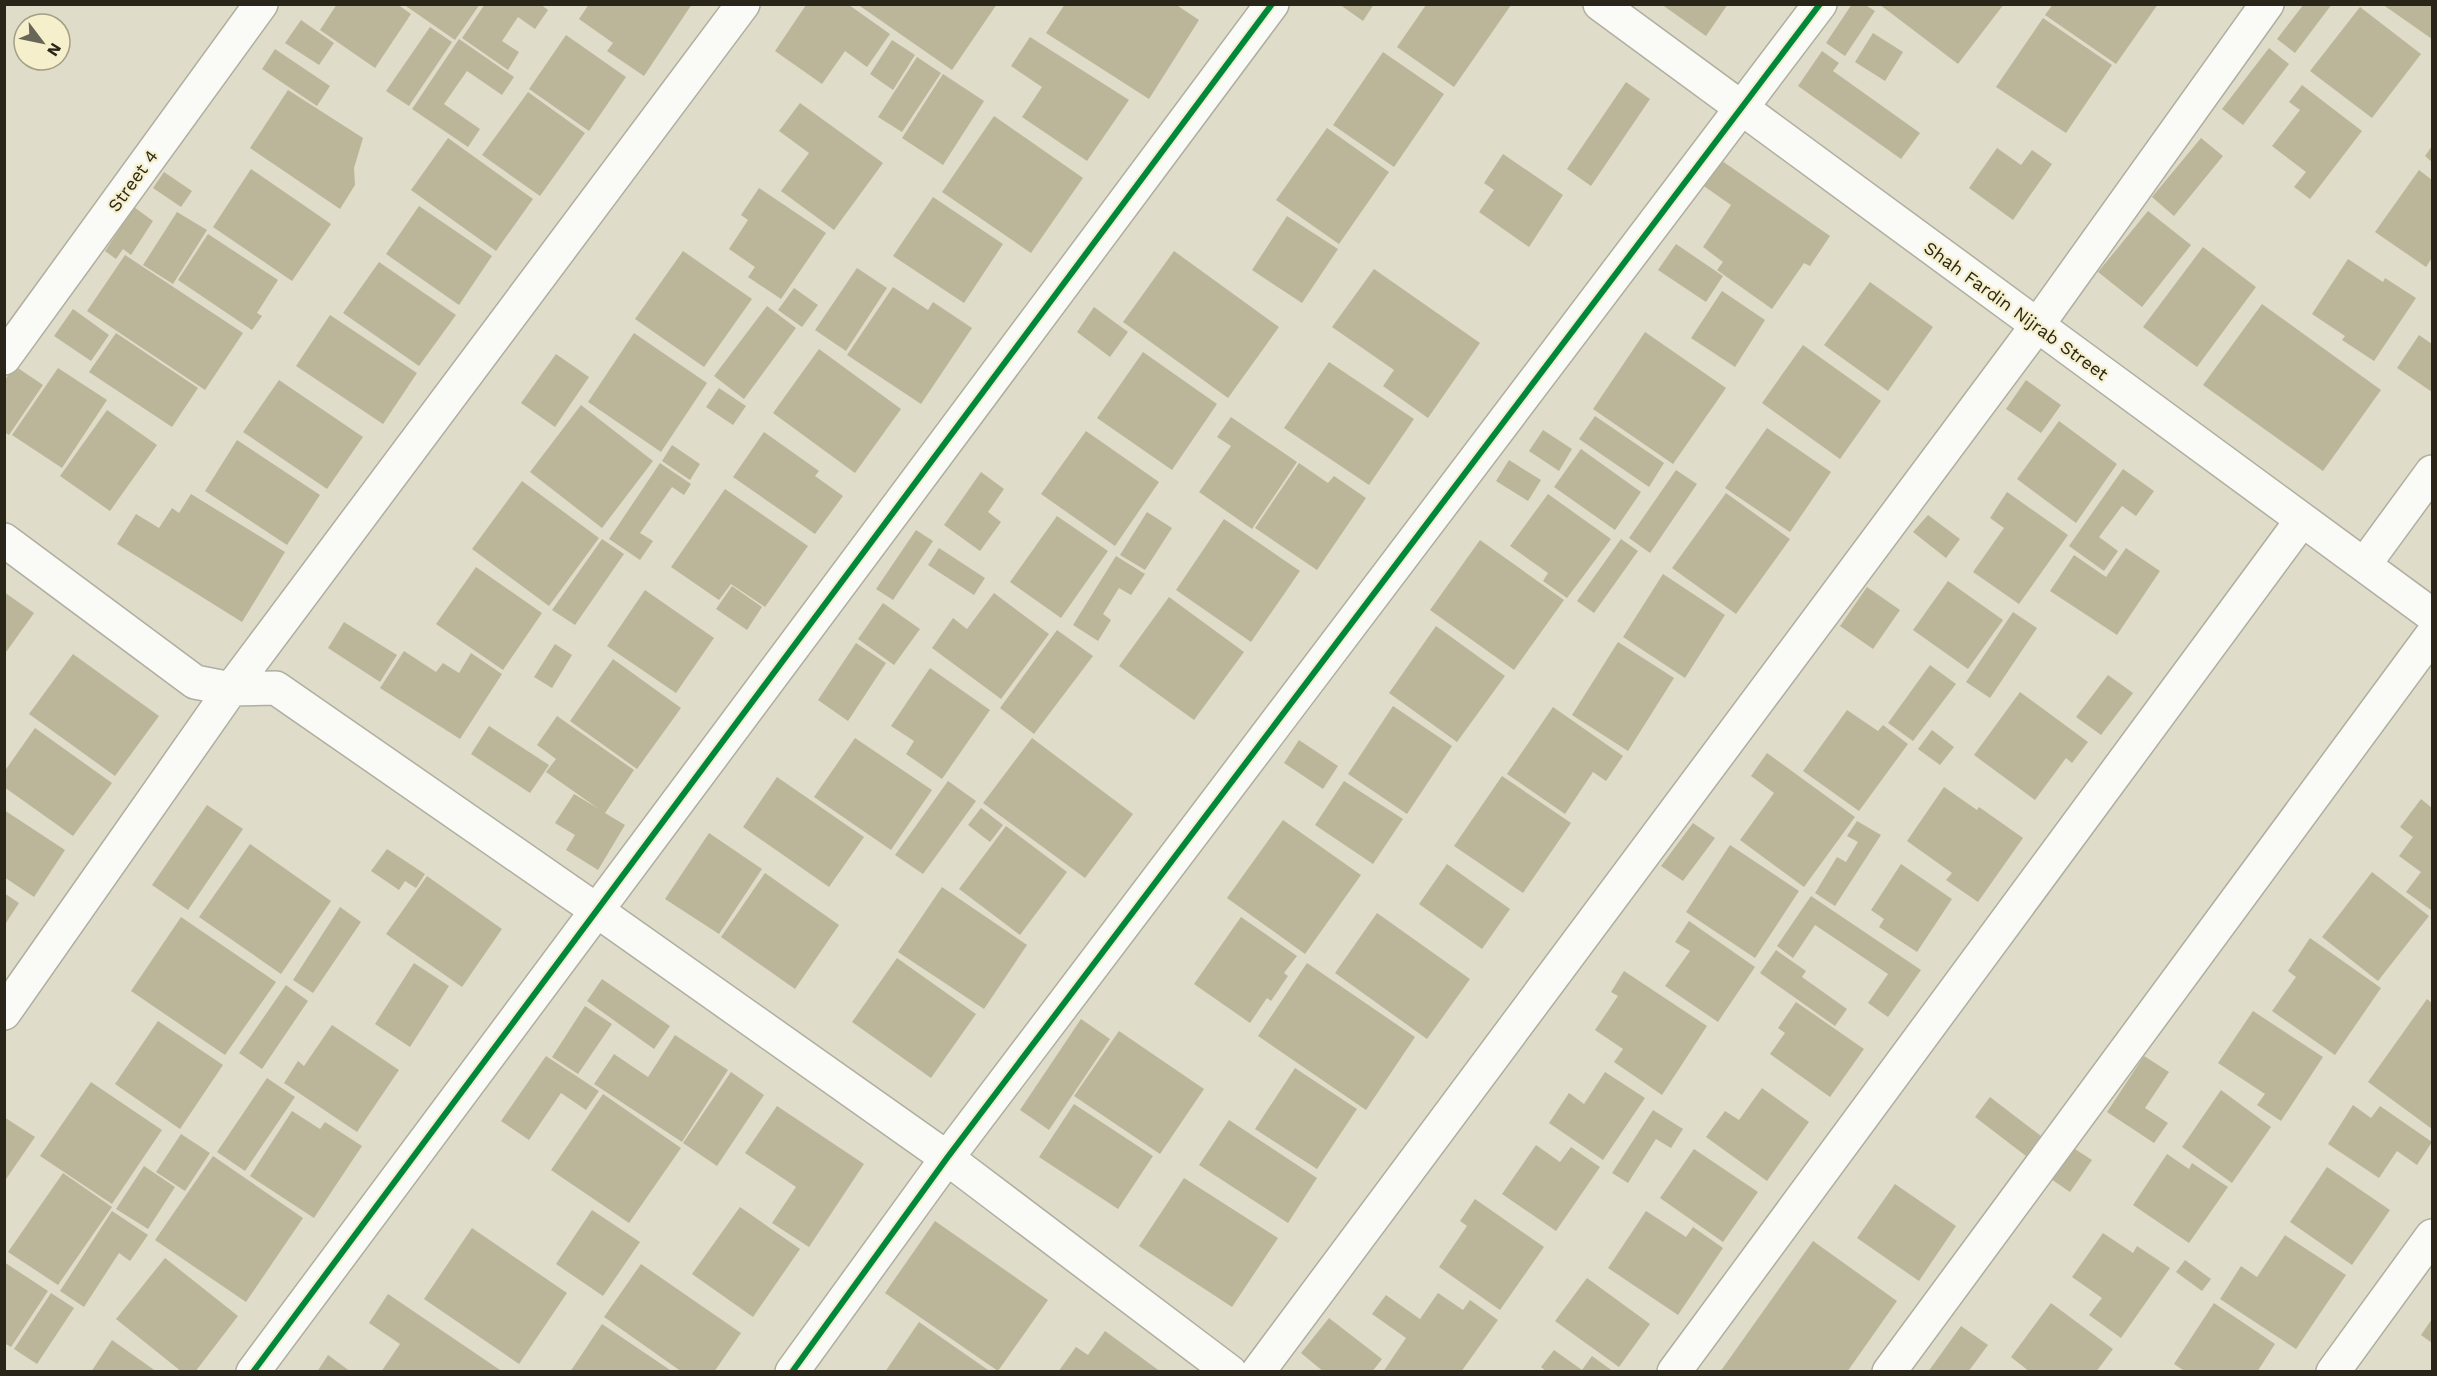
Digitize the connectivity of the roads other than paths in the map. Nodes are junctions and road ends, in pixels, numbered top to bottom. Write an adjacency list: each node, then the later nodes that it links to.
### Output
1 (261, 4): 9 (street, Street 4)
2 (743, 4): 16 (street)
3 (1272, 4): 17 (street)
4 (1600, 4): 7 (street, Shah Fardin Nijrab Street)
5 (1820, 4): 7 (street)
6 (2266, 4): 8 (street)
7 (1742, 109): 8 (street, Shah Fardin Nijrab Street); 19 (street)
8 (2036, 327): 11 (street, Shah Fardin Nijrab Street); 24 (street)
9 (4, 358)
10 (2433, 472): 13 (street)
11 (2302, 520): 13 (street, Shah Fardin Nijrab Street); 25 (street)
12 (4, 540): 16 (street)
13 (2364, 565): 14 (street, Shah Fardin Nijrab Street)
14 (2433, 615)
15 (2433, 635): 26 (street)
16 (231, 690): 17 (street); 18 (street)
17 (596, 910): 19 (street); 21 (street)
18 (4, 1013)
19 (947, 1158): 22 (street); 23 (street)
20 (2433, 1236): 27 (street)
21 (253, 1371)
22 (792, 1371)
23 (1230, 1371)
24 (1258, 1371)
25 (1674, 1371)
26 (1889, 1371)
27 (2333, 1371)

